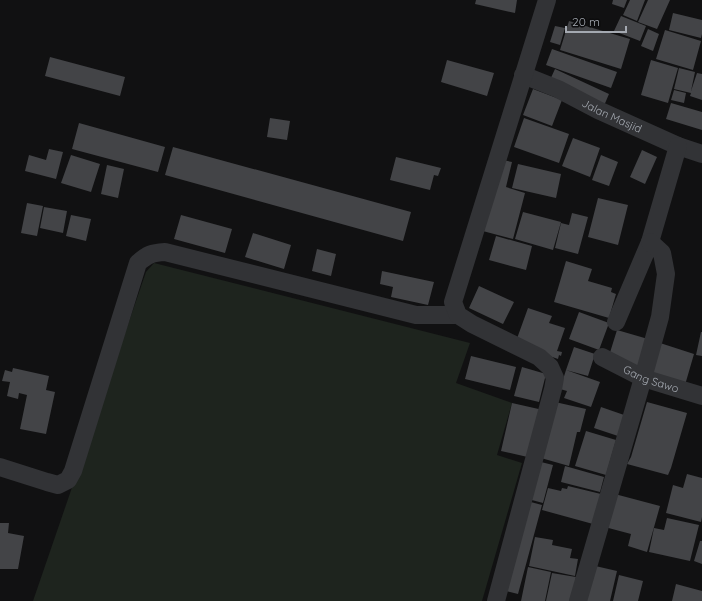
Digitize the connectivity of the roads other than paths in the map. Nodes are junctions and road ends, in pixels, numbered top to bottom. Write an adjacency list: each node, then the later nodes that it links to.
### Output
1 (547, 0): 2 (street)
2 (523, 75): 3 (street, Jalan Masjid); 6 (street)
3 (678, 146): 4 (street, Jalan Masjid); 5 (street)
4 (700, 148)
5 (650, 242): 7 (street); 9 (street)
6 (458, 315): 11 (street); 12 (street)
7 (616, 322)
8 (602, 357): 9 (street, Gang Sawo)
9 (644, 378): 10 (street, Gang Sawo); 13 (street)
10 (702, 396)
11 (0, 466)
12 (496, 601)
13 (578, 601)

